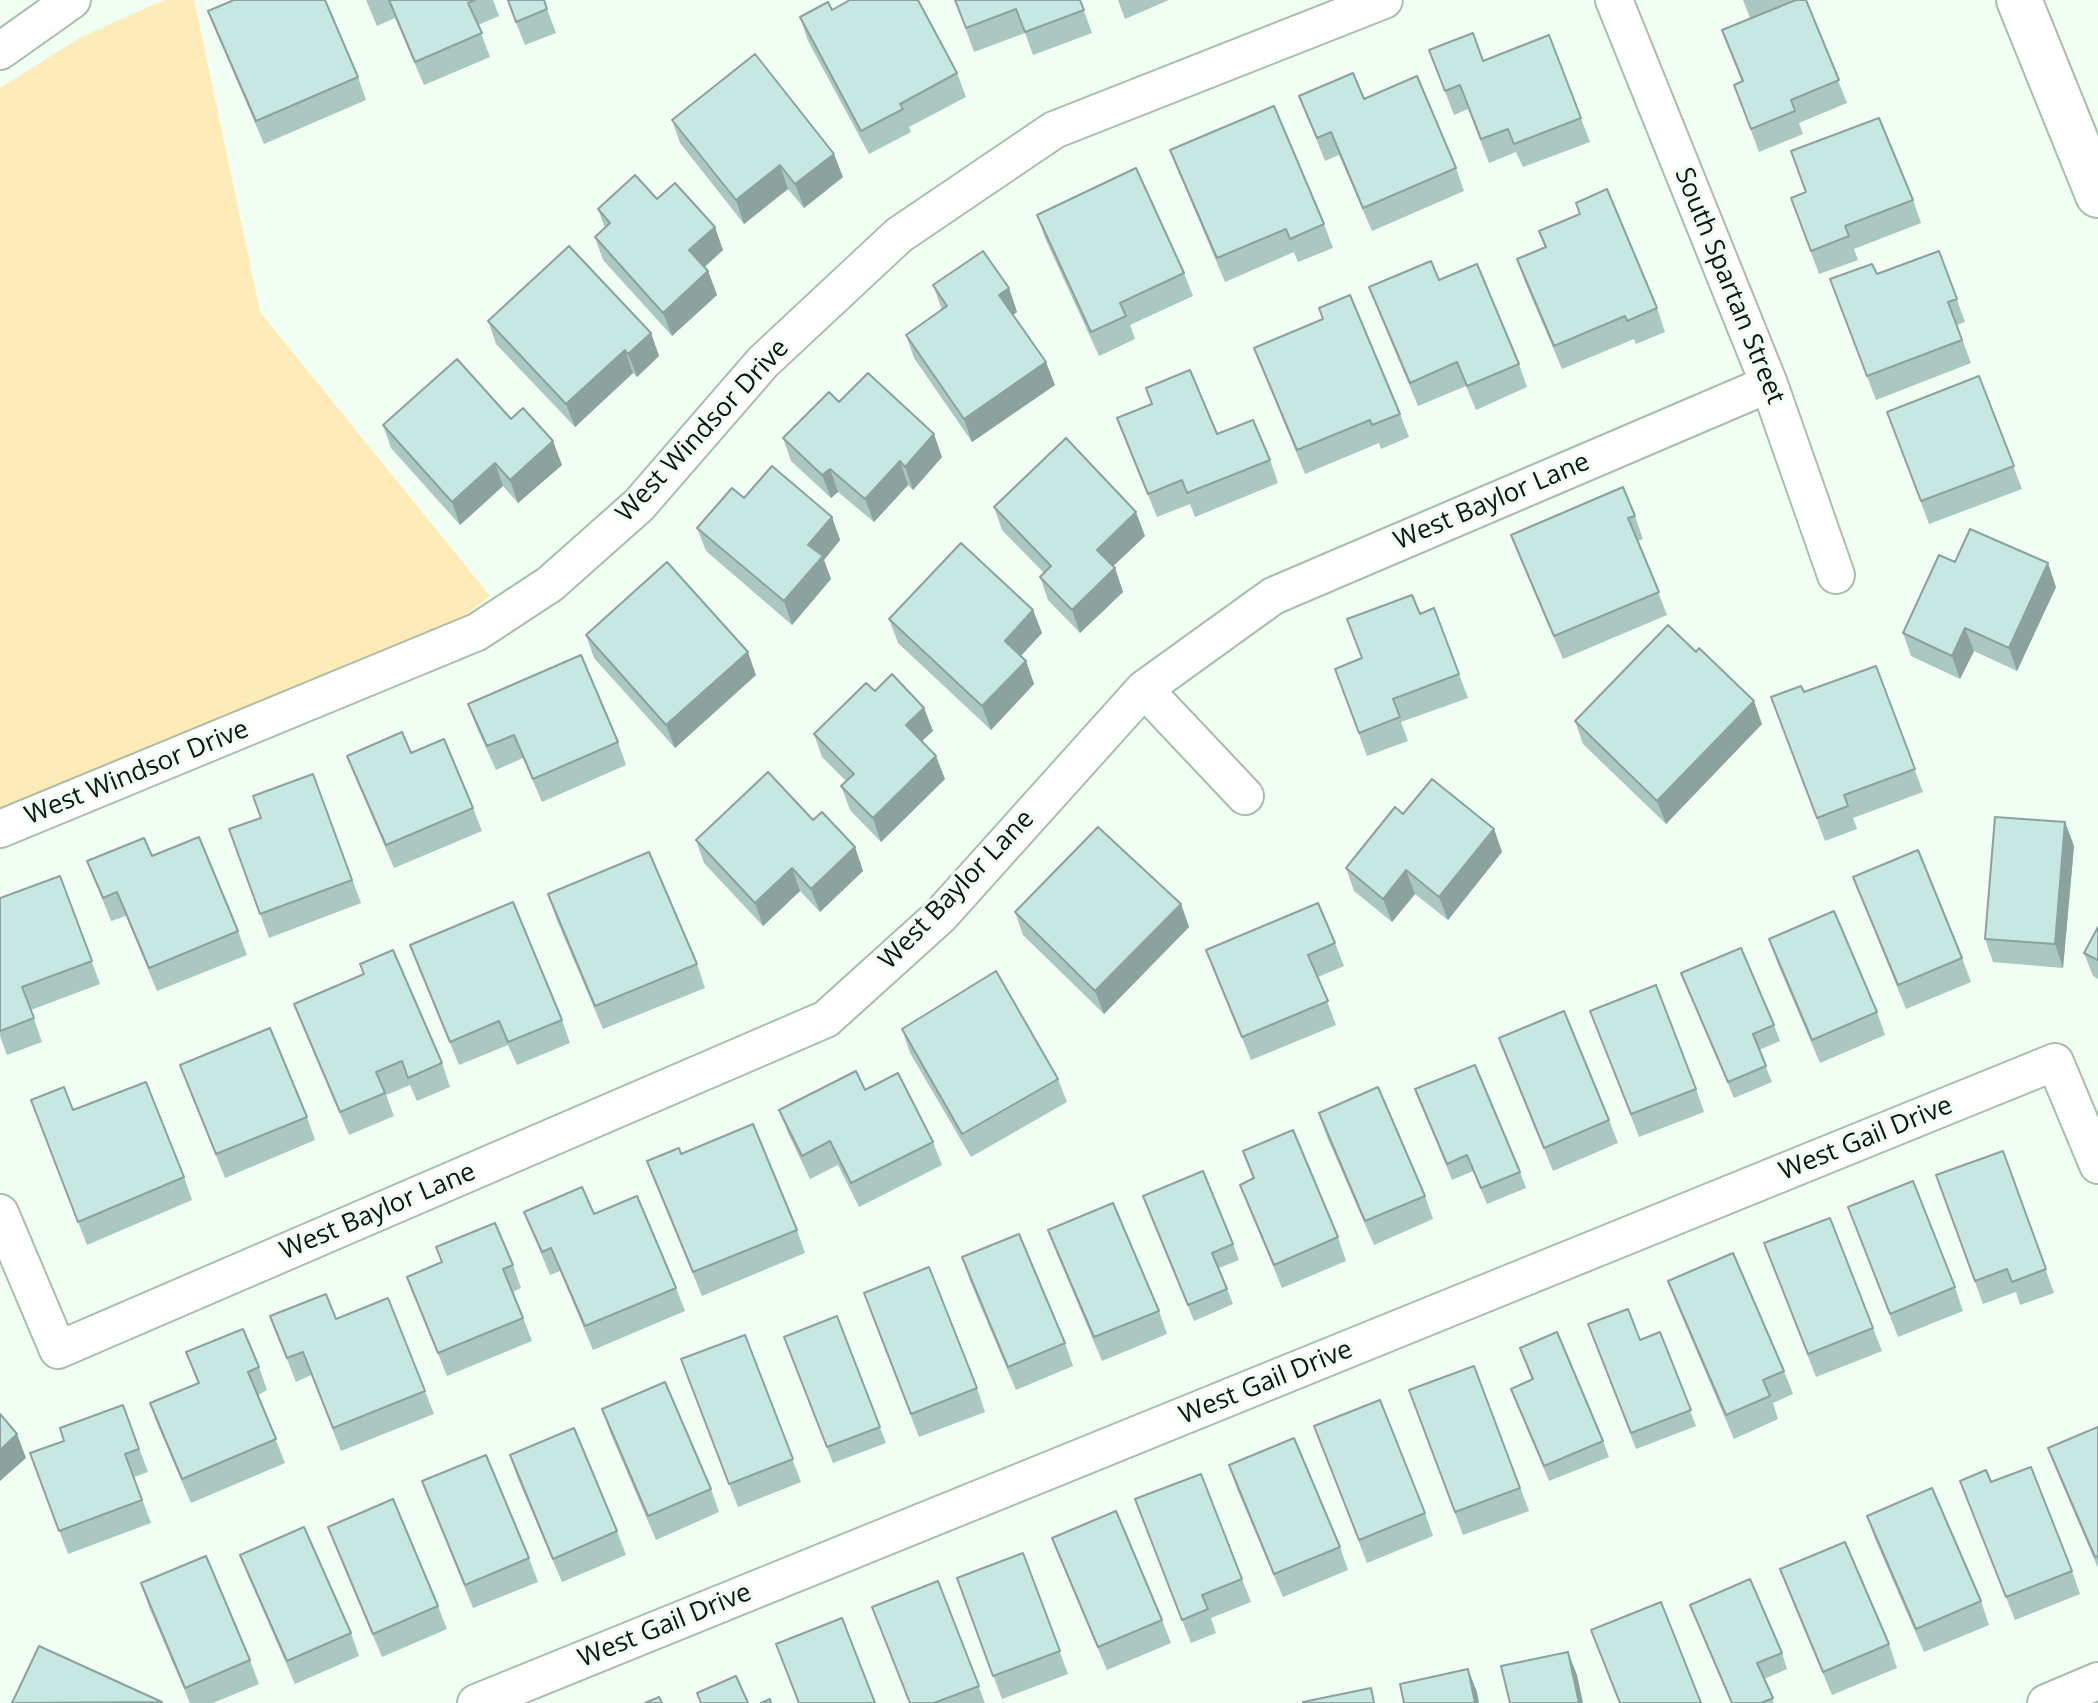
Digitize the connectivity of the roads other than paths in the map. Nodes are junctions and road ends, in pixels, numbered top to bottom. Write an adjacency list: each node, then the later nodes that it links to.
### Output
1 (72, 0): 5 (street)
2 (1384, 0): 11 (street, West Windsor Drive)
3 (1614, 0): 7 (street, South Spartan Street)
4 (2019, 0): 6 (main road)
5 (0, 51)
6 (2098, 195)
7 (1769, 384): 8 (street, South Spartan Street); 9 (street, West Baylor Lane)
8 (1836, 575)
9 (1144, 689): 10 (street); 13 (street, West Baylor Lane)
10 (1245, 796)
11 (0, 829)
12 (2098, 1165): 15 (street, West Gail Drive)
13 (0, 1213)
14 (2098, 1681): 16 (street)
15 (476, 1703)
16 (2046, 1703)

